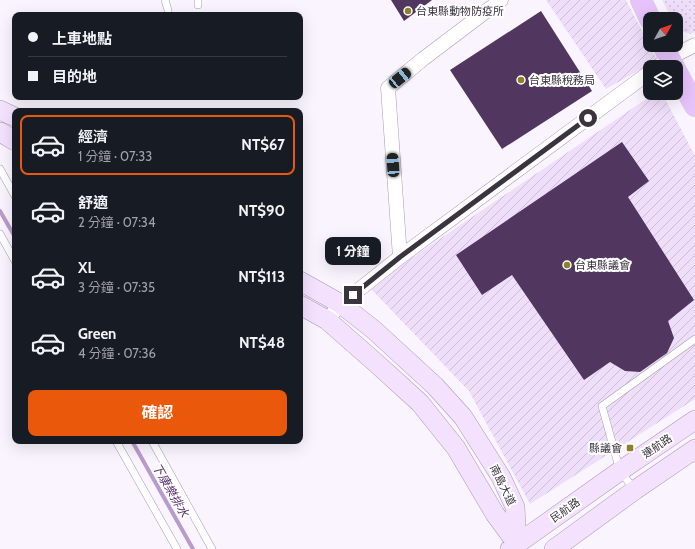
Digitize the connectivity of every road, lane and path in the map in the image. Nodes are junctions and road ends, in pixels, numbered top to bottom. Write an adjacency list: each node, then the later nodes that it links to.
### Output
1 (165, 0): 4 (lane)
2 (501, 0): 19 (street)
3 (640, 0): 5 (main road)
4 (168, 10)
5 (646, 12)
6 (695, 45): 7 (street)
7 (671, 60)
8 (643, 77): 19 (street)
9 (683, 86): 10 (main road)
10 (695, 106)
11 (0, 110): 12 (street)
12 (12, 116)
13 (0, 132): 14 (street)
14 (12, 139)
15 (0, 170): 16 (lane)
16 (12, 191)
17 (0, 234): 18 (lane)
18 (12, 256)
19 (400, 257): 21 (street)
20 (303, 283): 21 (street, 南島大道)
21 (341, 304): 23 (street); 31 (street, 南島大道)
22 (303, 307): 23 (street, 南島大道)
23 (328, 320): 31 (street, 南島大道)
24 (695, 339): 29 (lane)
25 (695, 420): 29 (street, 連航路)
26 (118, 444): 32 (lane)
27 (154, 444): 33 (lane)
28 (695, 449): 30 (street)
29 (620, 471): 30 (lane); 31 (street, 民航路)
30 (635, 490): 34 (street)
31 (516, 547)
32 (177, 549)
33 (212, 549)
34 (554, 549)

